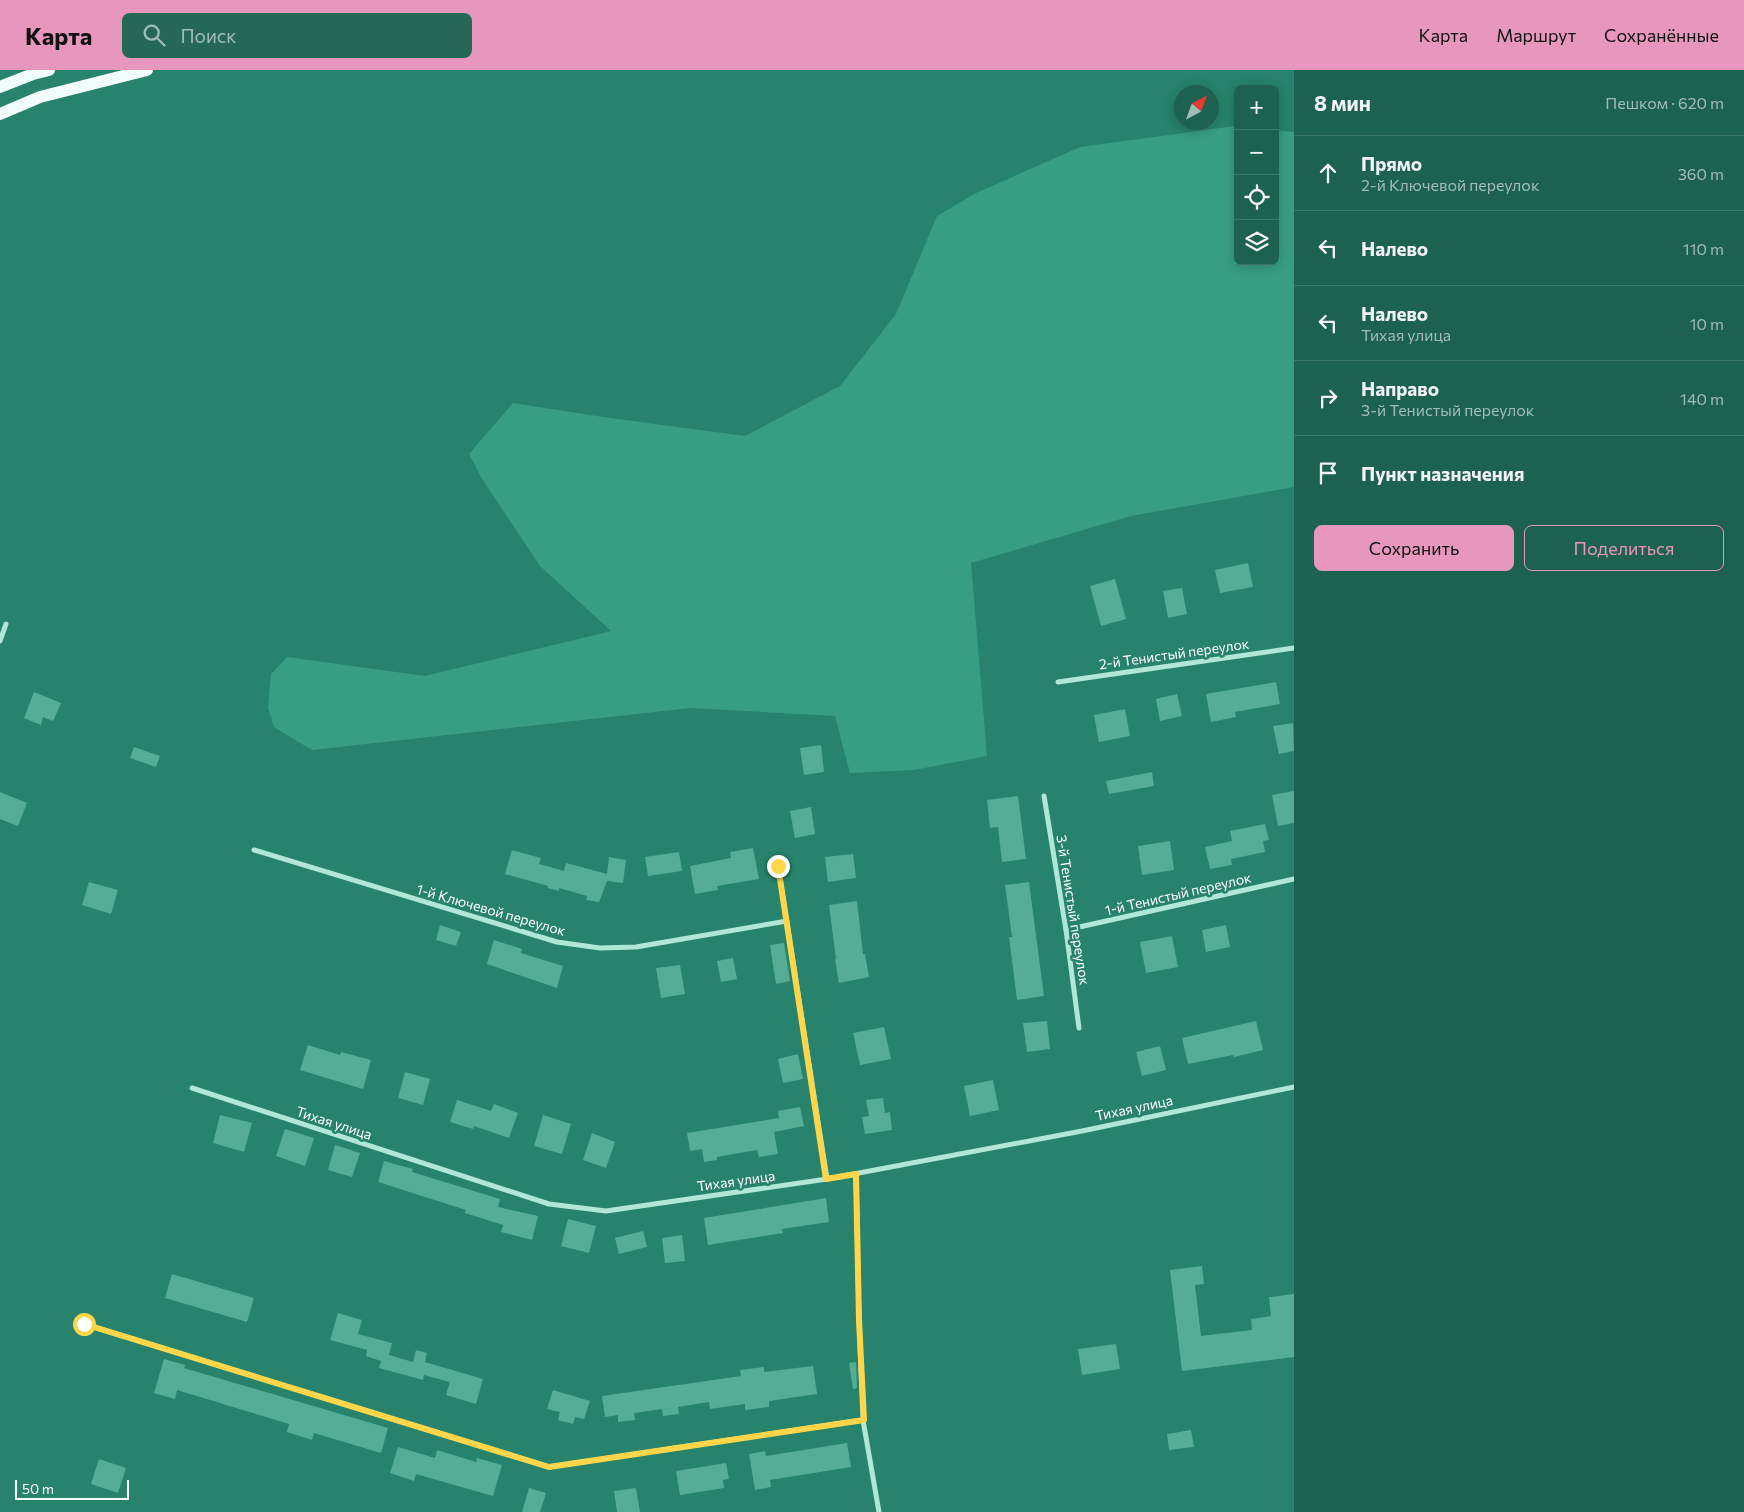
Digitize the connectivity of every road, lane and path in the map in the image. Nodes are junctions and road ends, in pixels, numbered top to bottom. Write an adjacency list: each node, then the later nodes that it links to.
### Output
1 (49, 70): 3 (main road)
2 (147, 70): 4 (main road)
3 (0, 87)
4 (0, 114)
5 (6, 624): 6 (street)
6 (0, 641)
7 (1294, 648): 8 (street, 2-й Тенистый переулок)
8 (1058, 682)
9 (1044, 796): 14 (street, 3-й Тенистый переулок)
10 (254, 850): 13 (street, 1-й Ключевой переулок)
11 (778, 866): 13 (street)
12 (1294, 879): 14 (street, 1-й Тенистый переулок)
13 (787, 921): 19 (street)
14 (1066, 930): 15 (street, 3-й Тенистый переулок)
15 (1079, 1028)
16 (1294, 1087): 18 (street, Тихая улица)
17 (192, 1088): 19 (street, Тихая улица)
18 (856, 1174): 19 (street, Тихая улица); 21 (street)
19 (826, 1179)
20 (84, 1324): 21 (street)
21 (864, 1420): 22 (street)
22 (879, 1512)

